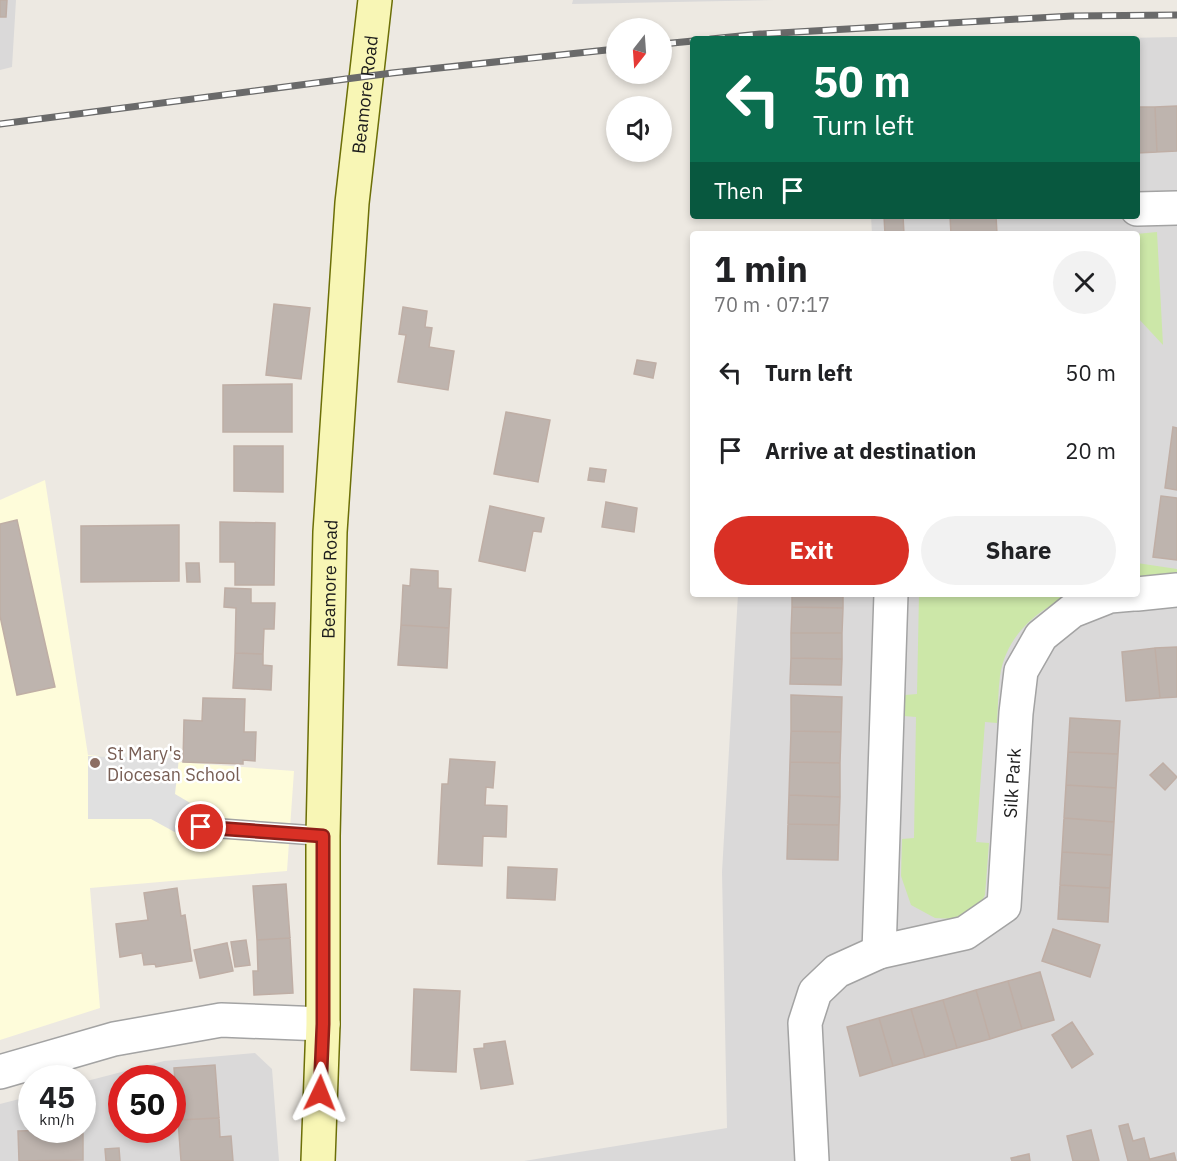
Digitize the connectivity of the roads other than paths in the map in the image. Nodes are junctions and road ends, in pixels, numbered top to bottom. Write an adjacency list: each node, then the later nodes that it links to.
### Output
1 (375, 0): 9 (main road, Beamore Road)
2 (1177, 208): 3 (street)
3 (1140, 209)
4 (1177, 590): 5 (street, Silk Park)
5 (1140, 594)
6 (891, 597): 10 (street)
7 (1107, 597): 10 (street, Silk Park)
8 (201, 827): 9 (lane)
9 (323, 836): 11 (main road, Beamore Road)
10 (879, 952): 14 (street, Silk Park)
11 (323, 1024): 12 (street); 13 (main road, Beamore Road)
12 (0, 1072)
13 (318, 1161)
14 (812, 1161)

